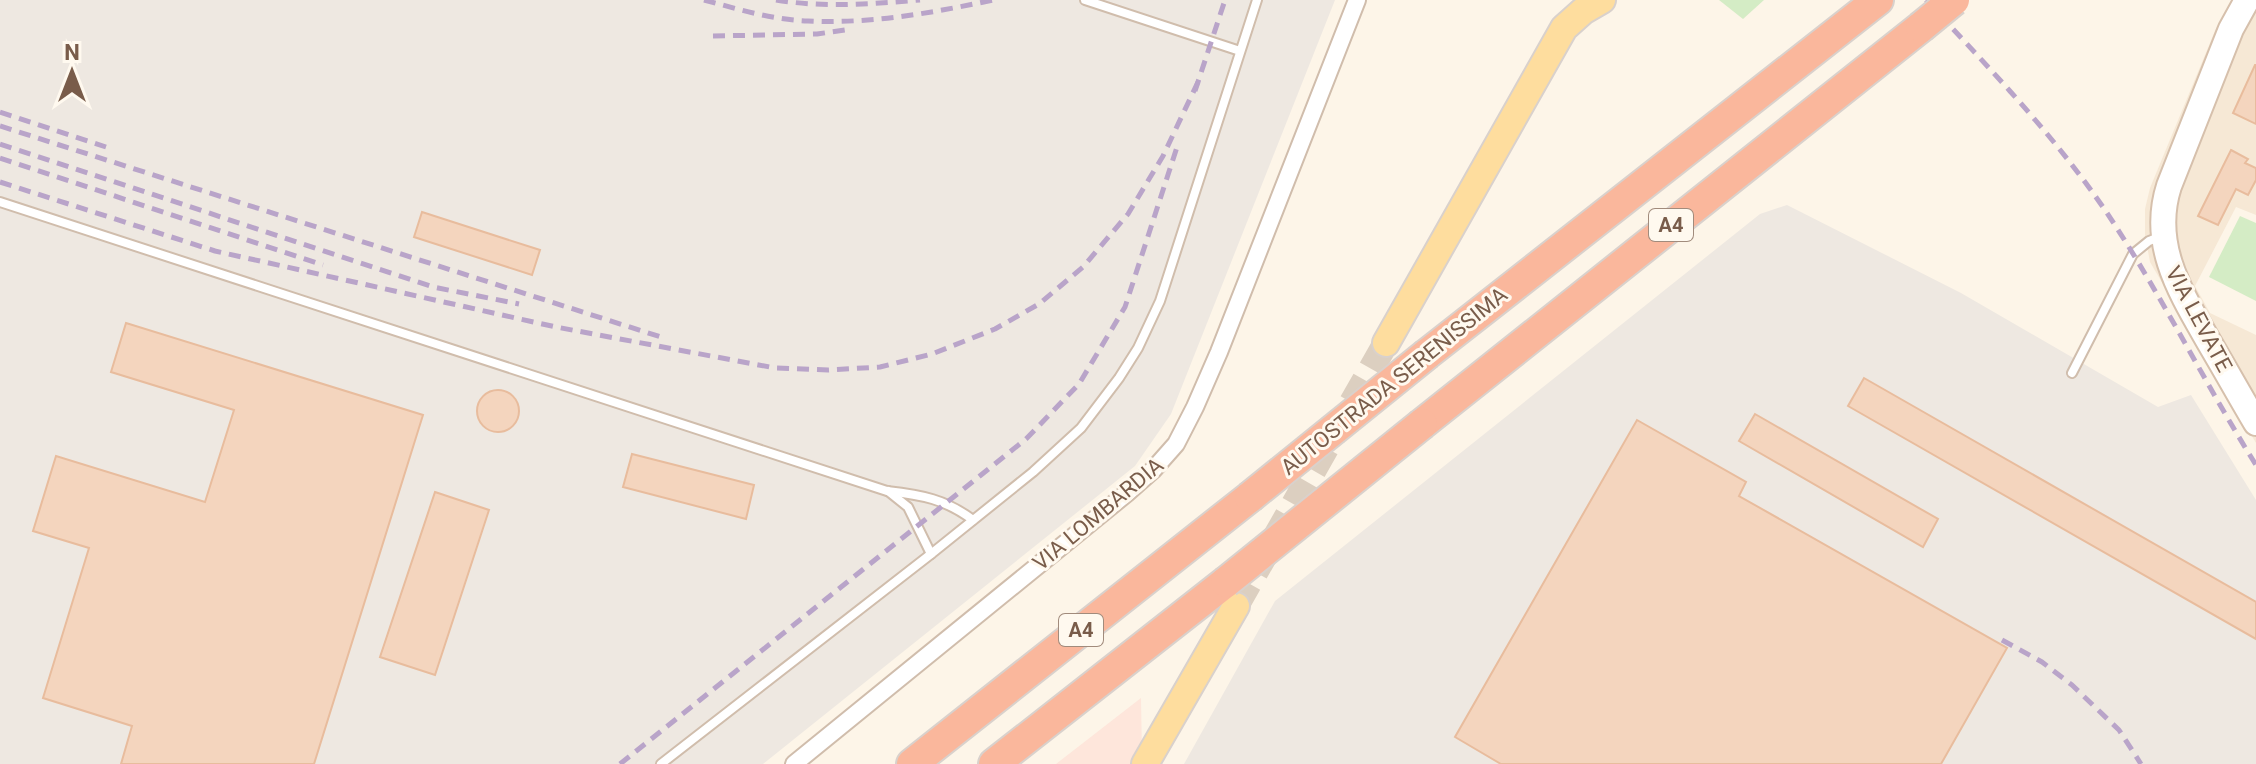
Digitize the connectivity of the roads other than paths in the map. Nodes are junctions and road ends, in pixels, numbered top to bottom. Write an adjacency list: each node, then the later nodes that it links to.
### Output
1 (1085, 0): 12 (lane)
2 (1257, 0): 12 (lane)
3 (1357, 0): 23 (street, VIA LOMBARDIA)
4 (1567, 0): 10 (main road)
5 (1602, 0): 10 (main road)
6 (1878, 0): 24 (highway, AUTOSTRADA SERENISSIMA / A4, bridge)
7 (1954, 0): 21 (highway, A4, bridge)
8 (2230, 0): 11 (street, VIA LEVATE)
9 (2247, 0): 11 (street, VIA LEVATE)
10 (1564, 28): 15 (main road)
11 (2231, 29): 14 (street, VIA LEVATE)
12 (1240, 51): 19 (lane)
13 (0, 202): 18 (lane)
14 (2163, 235): 16 (lane); 17 (street, VIA LEVATE)
15 (1386, 343)
16 (2072, 373)
17 (2256, 423)
18 (887, 491): 19 (lane); 20 (lane)
19 (973, 520): 20 (lane)
20 (931, 554): 22 (lane)
21 (1231, 594): 25 (highway, A4); 26 (main road)
22 (661, 764)
23 (794, 764)
24 (912, 764)
25 (994, 764)
26 (1145, 764)

